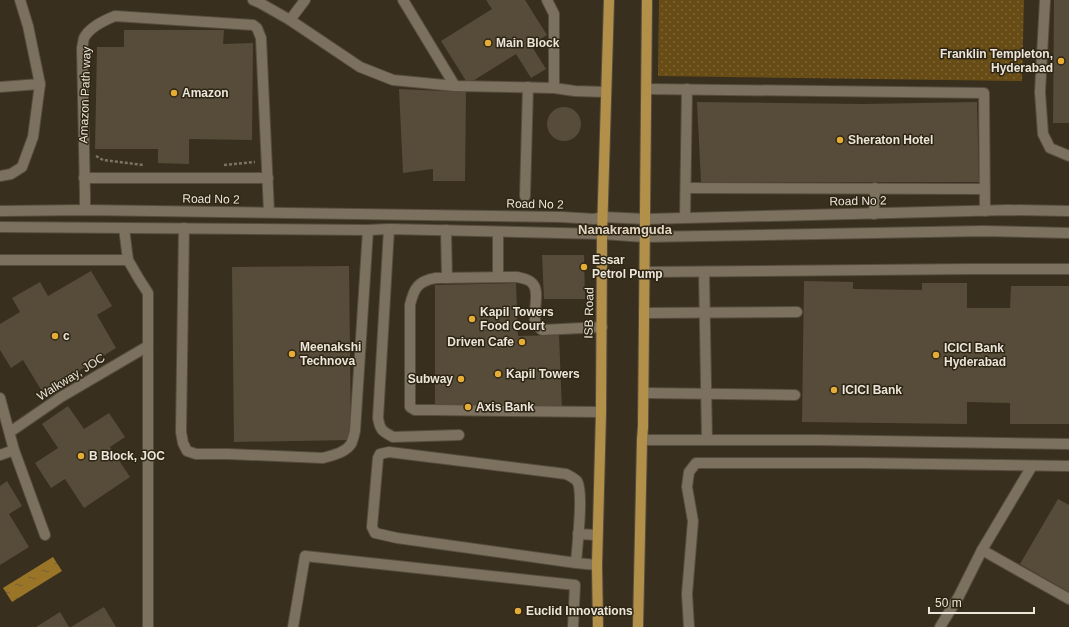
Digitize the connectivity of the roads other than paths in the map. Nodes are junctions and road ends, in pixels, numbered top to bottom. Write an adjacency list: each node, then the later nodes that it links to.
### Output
1 (20, 0): 10 (street)
2 (253, 0): 9 (street)
3 (305, 0): 9 (street)
4 (403, 0): 11 (street)
5 (547, 0): 14 (street)
6 (609, 0): 17 (main road, ISB Road)
7 (647, 0): 15 (main road)
8 (1045, 0): 18 (street)
9 (290, 20): 11 (street)
10 (40, 84): 12 (street); 19 (street)
11 (455, 86): 13 (street)
12 (0, 87)
13 (528, 87): 14 (street); 25 (street)
14 (554, 88): 17 (street)
15 (646, 89): 16 (street); 34 (main road)
16 (687, 89): 22 (street); 24 (street)
17 (606, 92): 32 (main road, ISB Road)
18 (1069, 156)
19 (0, 176)
20 (84, 178): 21 (street); 21 (street); 26 (street)
21 (264, 179): 30 (street)
22 (686, 188): 23 (street); 33 (street)
23 (875, 188): 24 (street); 31 (street)
24 (984, 189): 28 (street)
25 (525, 196)
26 (85, 210): 27 (street, Road No 2); 30 (street, Road No 2)
27 (0, 211)
28 (985, 211): 29 (street, Road No 2); 31 (street, Road No 2)
29 (1069, 211)
30 (269, 212): 32 (street, Road No 2)
31 (874, 214): 33 (street, Road No 2)
32 (603, 217): 34 (street, Road No 2); 43 (main road, ISB Road)
33 (685, 218): 34 (street, Road No 2)
34 (646, 220): 44 (main road)
35 (0, 227): 36 (street)
36 (124, 228): 37 (street); 46 (street)
37 (184, 228): 39 (street); 39 (street)
38 (389, 229): 39 (street); 40 (street); 63 (street)
39 (368, 230)
40 (446, 230): 41 (street); 51 (street)
41 (498, 232): 43 (street); 50 (street)
42 (1069, 233): 44 (street)
43 (602, 234): 44 (street); 55 (main road, ISB Road)
44 (644, 237): 48 (main road)
45 (0, 260): 46 (street)
46 (128, 260): 56 (street)
47 (1069, 269): 49 (street)
48 (644, 272): 49 (street); 54 (main road)
49 (704, 272): 52 (street)
50 (498, 277): 51 (street); 55 (street)
51 (447, 278): 61 (street)
52 (705, 312): 53 (street); 54 (street); 58 (street)
53 (797, 312)
54 (644, 313): 57 (main road)
55 (602, 327): 61 (main road, ISB Road)
56 (148, 346): 62 (street, Walkway, JOC); 78 (street)
57 (644, 393): 58 (street); 64 (main road)
58 (707, 394): 59 (street); 65 (street)
59 (795, 395)
60 (0, 398): 62 (street)
61 (601, 412): 73 (main road, ISB Road)
62 (10, 432): 67 (street)
63 (459, 436)
64 (642, 440): 65 (street); 82 (main road)
65 (707, 440): 66 (street)
66 (1069, 444)
67 (14, 450): 68 (street); 72 (street)
68 (0, 455)
69 (1032, 466): 70 (street); 74 (street); 83 (street)
70 (1069, 466)
71 (578, 534): 73 (street); 75 (street); 75 (street)
72 (44, 535)
73 (598, 535): 76 (main road, ISB Road)
74 (982, 550): 77 (street); 84 (street)
75 (576, 563): 76 (street)
76 (597, 565): 81 (main road, ISB Road)
77 (1069, 599)
78 (148, 627)
79 (293, 627): 80 (street)
80 (572, 627)
81 (598, 627)
82 (638, 627)
83 (689, 627)
84 (940, 627)

